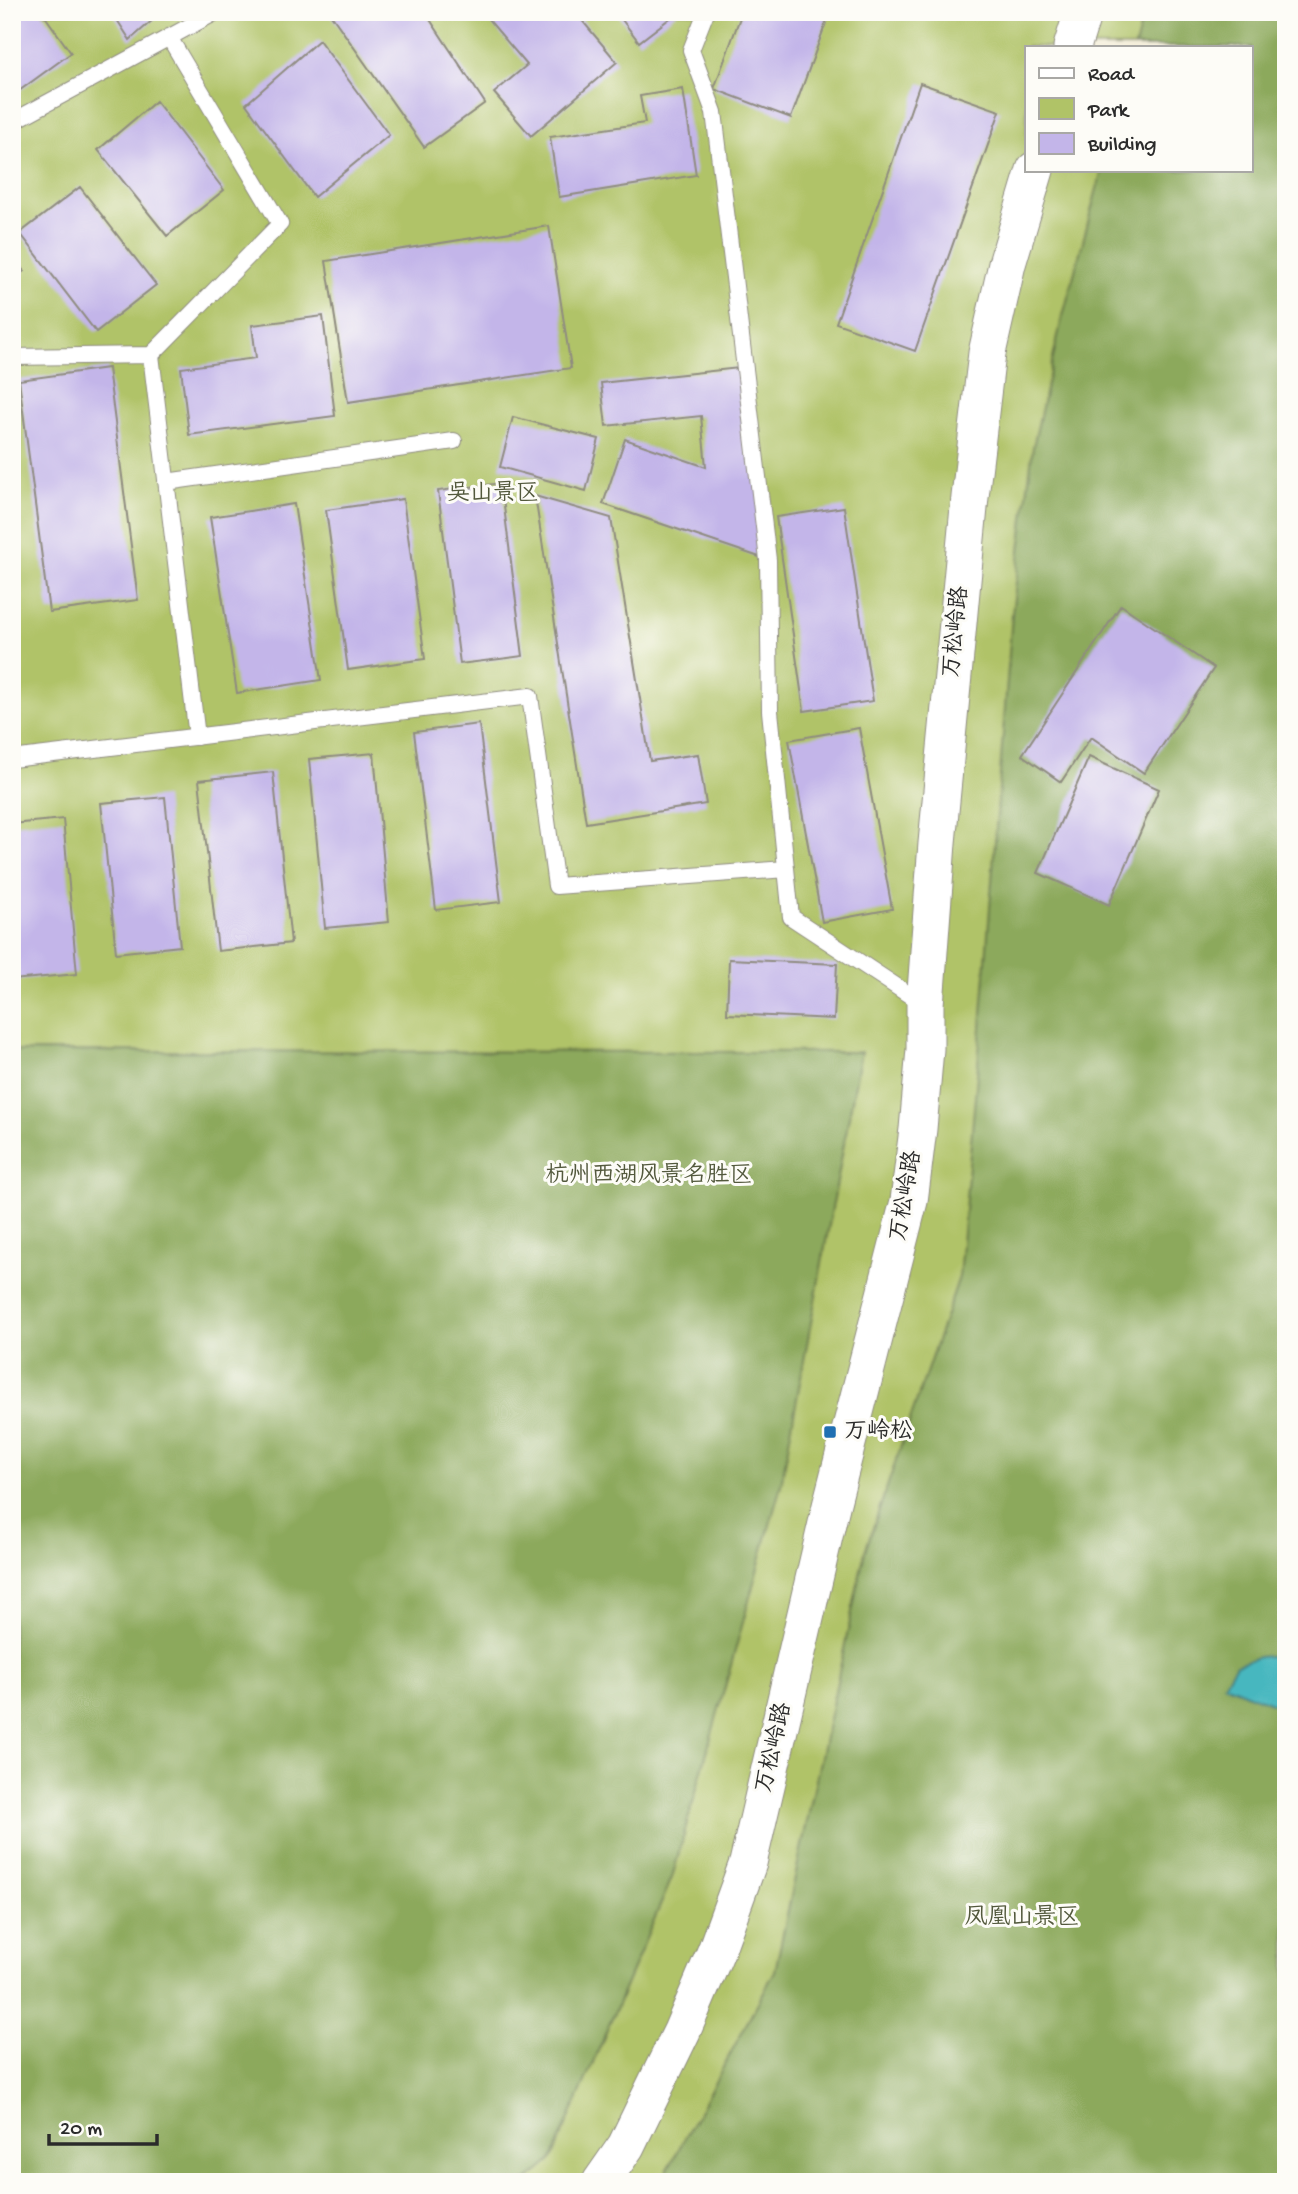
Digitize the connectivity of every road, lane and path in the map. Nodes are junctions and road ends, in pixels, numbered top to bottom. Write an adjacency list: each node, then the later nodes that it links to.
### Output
1 (216, 12): 4 (lane)
2 (706, 12): 14 (lane)
3 (1083, 12): 5 (street)
4 (169, 37): 6 (lane); 8 (lane)
5 (1072, 46)
6 (12, 122)
7 (1034, 172): 15 (street, 万松岭路)
8 (151, 355): 9 (lane); 11 (lane)
9 (12, 357)
10 (454, 441): 11 (lane)
11 (166, 482): 12 (lane)
12 (197, 737): 13 (lane); 14 (lane)
13 (12, 759)
14 (786, 869): 15 (lane)
15 (925, 1005): 16 (street, 万松岭路)
16 (601, 2182)

